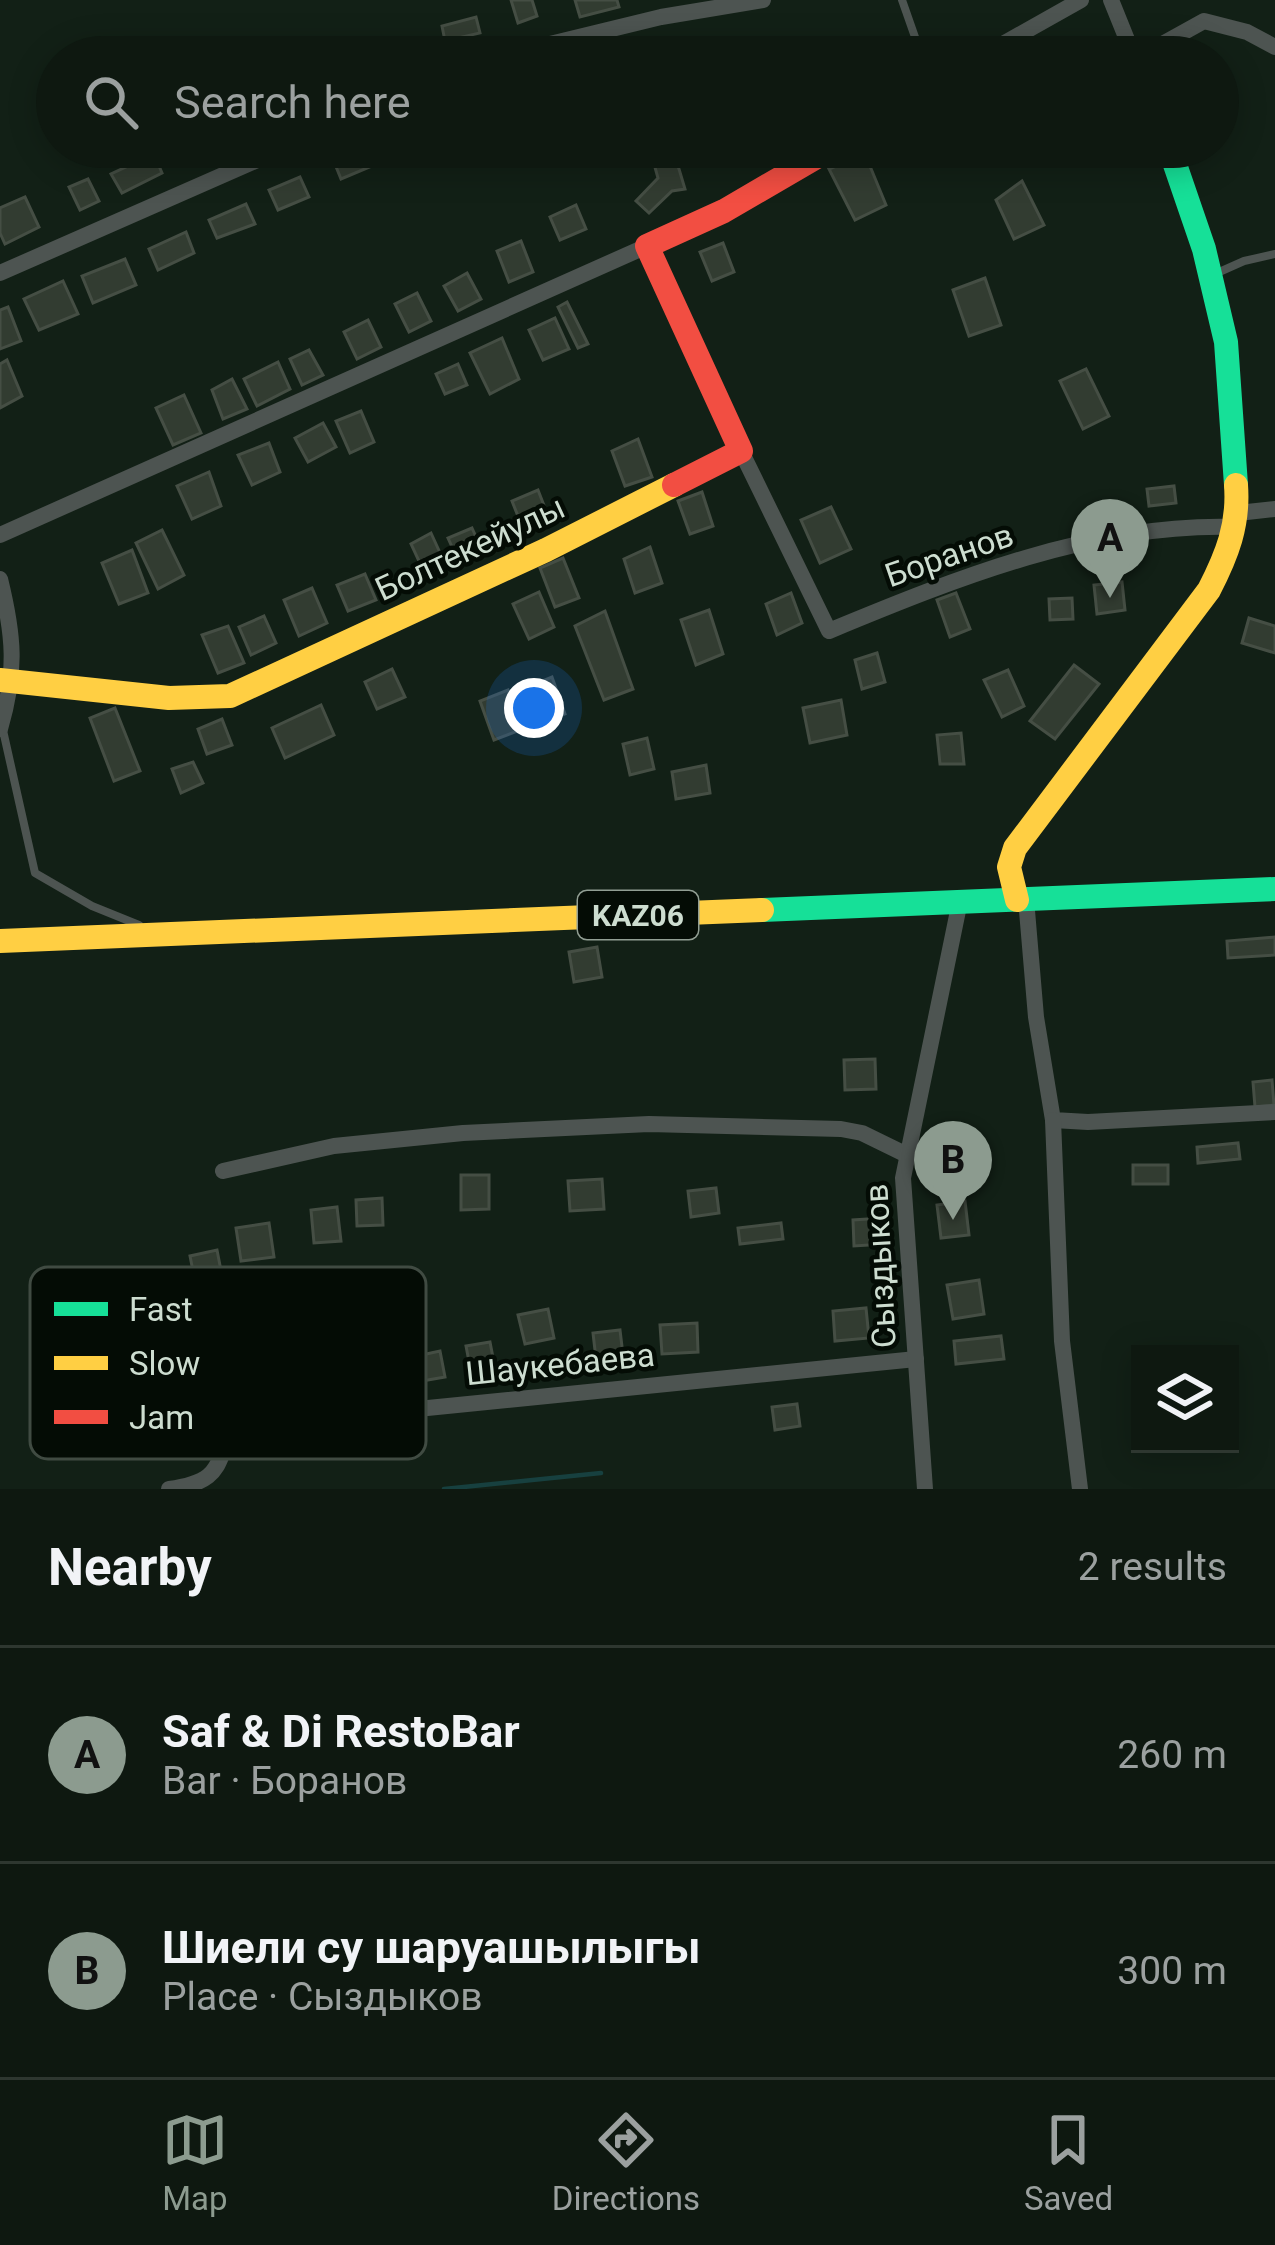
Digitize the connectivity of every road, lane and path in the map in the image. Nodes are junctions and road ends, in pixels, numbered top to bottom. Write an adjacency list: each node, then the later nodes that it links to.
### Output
1 (763, 0): 5 (street)
2 (902, 0): 6 (lane)
3 (1081, 0): 7 (street)
4 (1111, 0): 8 (street)
5 (581, 36)
6 (915, 36)
7 (1017, 36)
8 (1127, 36)
9 (1176, 36): 10 (street)
10 (1275, 47)
11 (239, 168): 16 (street)
12 (798, 168): 14 (street)
13 (1176, 168): 17 (street)
14 (647, 247): 18 (street); 21 (street)
15 (1275, 254): 17 (lane)
16 (0, 273)
17 (1210, 276): 20 (street)
18 (741, 451): 20 (street, Боранов); 23 (street, Болтекейулы)
19 (1275, 509): 20 (street, Боранов)
20 (1236, 520): 26 (street)
21 (0, 535)
22 (0, 578): 23 (street)
23 (7, 680): 24 (street)
24 (1, 726): 28 (lane)
25 (1275, 889): 26 (street, KАZ06)
26 (1022, 899): 27 (street, KАZ06); 31 (street)
27 (960, 901): 28 (street, KАZ06); 32 (street, Сыздыков)
28 (163, 934): 29 (street, KАZ06)
29 (0, 941)
30 (1275, 1112): 31 (street)
31 (1053, 1120): 39 (street)
32 (907, 1155): 33 (street); 34 (street, Сыздыков)
33 (223, 1171)
34 (916, 1359): 35 (street, Шаукебаева); 38 (street, Сыздыков)
35 (426, 1408)
36 (222, 1459): 37 (street, Шаукебаева)
37 (169, 1489)
38 (925, 1489)
39 (1080, 1489)

